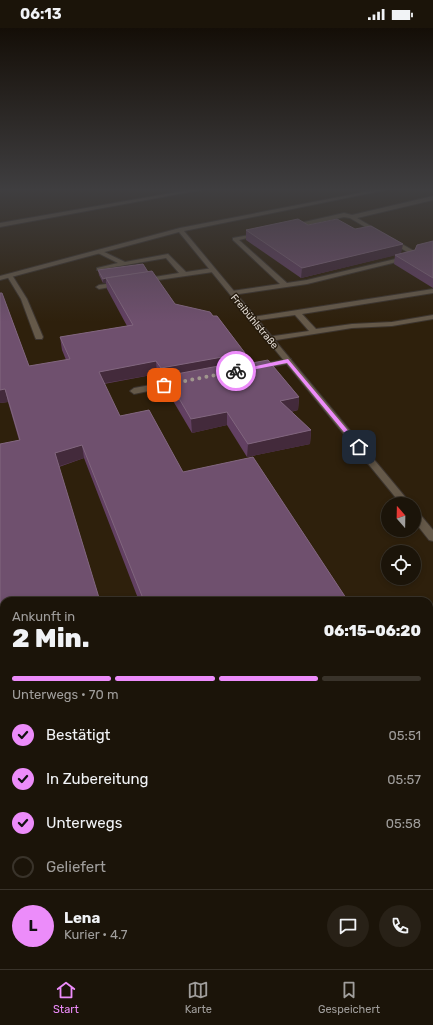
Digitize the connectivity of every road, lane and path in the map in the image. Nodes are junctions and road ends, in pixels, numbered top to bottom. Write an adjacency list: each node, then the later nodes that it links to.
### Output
1 (166, 234): 5 (street)
2 (183, 234): 8 (street, Freibühlstraße)
3 (258, 234): 14 (street)
4 (381, 234): 14 (street)
5 (100, 252): 6 (street); 10 (street)
6 (124, 264): 7 (street); 9 (street)
7 (99, 268)
8 (213, 270): 9 (street); 17 (street, Freibühlstraße)
9 (184, 274): 12 (street)
10 (10, 276): 11 (street); 22 (street)
11 (0, 278)
12 (138, 281)
13 (130, 282): 15 (street)
14 (285, 285): 17 (street)
15 (99, 287)
16 (433, 291): 18 (street)
17 (232, 293): 20 (street, Freibühlstraße)
18 (297, 312): 20 (street); 21 (street)
19 (433, 317): 21 (street)
20 (253, 319): 23 (street, Freibühlstraße)
21 (314, 332): 23 (street)
22 (39, 337)
23 (270, 339): 24 (street, Freibühlstraße)
24 (288, 361): 25 (street); 28 (street, Freibühlstraße)
25 (247, 369)
26 (186, 381): 27 (street)
27 (134, 391)
28 (400, 497)
29 (421, 522): 30 (street)
30 (433, 537)

